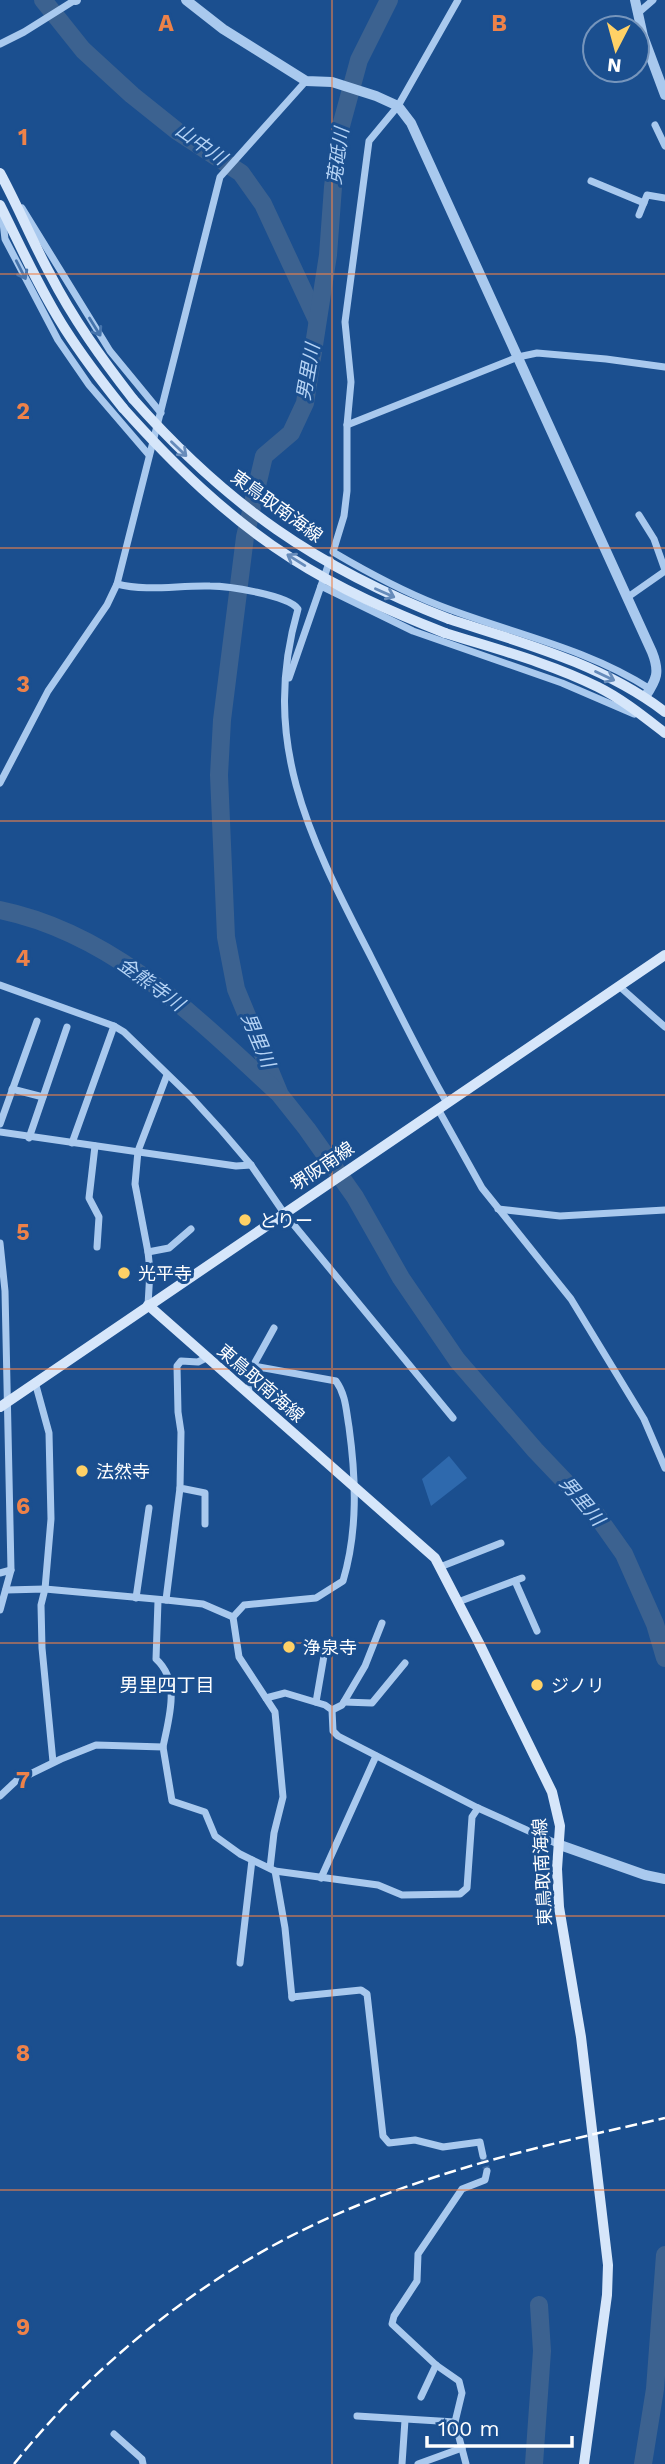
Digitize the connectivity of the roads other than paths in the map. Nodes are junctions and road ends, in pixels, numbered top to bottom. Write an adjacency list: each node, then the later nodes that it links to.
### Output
1 (75, 0): 7 (street)
2 (186, 0): 8 (street)
3 (458, 0): 10 (street)
4 (635, 0): 6 (street)
5 (653, 0): 6 (street)
6 (638, 13): 9 (street)
7 (0, 44)
8 (306, 81): 10 (street); 23 (street)
9 (665, 95)
10 (398, 106): 21 (street); 24 (street)
11 (655, 125): 12 (street)
12 (662, 132): 13 (street)
13 (665, 146)
14 (0, 173): 16 (main road, 東鳥取南海線)
15 (591, 181): 18 (street)
16 (7, 186): 23 (street, one-way to 23); 33 (main road, 東鳥取南海線, one-way to 33, bridge)
17 (665, 198): 18 (street)
18 (644, 203): 20 (street)
19 (0, 205): 25 (street, one-way to 25); 35 (main road, 東鳥取南海線, one-way to 19, bridge)
20 (639, 215)
21 (518, 357): 22 (street); 24 (street); 31 (street)
22 (665, 367)
23 (161, 413): 25 (street)
24 (347, 425): 27 (street)
25 (149, 455): 29 (street)
26 (639, 515): 28 (street)
27 (333, 552): 30 (street); 33 (street)
28 (665, 570): 31 (street)
29 (117, 584): 32 (street); 37 (street)
30 (321, 586): 32 (street); 35 (street)
31 (628, 597): 33 (street)
32 (286, 685): 48 (street)
33 (648, 693): 34 (main road, 東鳥取南海線)
34 (665, 712)
35 (653, 724): 36 (main road, 東鳥取南海線)
36 (665, 733)
37 (0, 783)
38 (665, 955): 40 (main road, 堺阪南線)
39 (0, 985): 42 (street)
40 (619, 986): 44 (street); 48 (main road, 堺阪南線)
41 (37, 1021): 46 (street)
42 (114, 1026): 45 (street); 52 (street)
43 (67, 1027): 47 (street)
44 (665, 1027)
45 (167, 1075): 54 (street); 55 (street)
46 (12, 1089): 47 (street); 49 (street)
47 (43, 1097): 51 (street)
48 (438, 1109): 56 (street); 57 (main road, 堺阪南線)
49 (0, 1124)
50 (0, 1132): 51 (street)
51 (29, 1138): 52 (street)
52 (72, 1143): 53 (street)
53 (95, 1146): 54 (street); 61 (street)
54 (138, 1151): 55 (street); 62 (street)
55 (251, 1165): 57 (street)
56 (498, 1209): 58 (street); 74 (street)
57 (288, 1210): 64 (main road, 堺阪南線); 73 (street)
58 (665, 1210)
59 (191, 1228): 62 (street)
60 (0, 1243): 63 (street)
61 (97, 1247)
62 (148, 1252): 64 (street)
63 (1, 1257): 70 (street)
64 (148, 1305): 66 (main road, 東鳥取南海線); 69 (main road, 堺阪南線)
65 (274, 1328): 67 (street)
66 (206, 1358): 71 (main road, 東鳥取南海線); 75 (street)
67 (253, 1366): 71 (street); 76 (street)
68 (0, 1375): 70 (street)
69 (35, 1382): 72 (main road, 堺阪南線); 83 (street)
70 (6, 1383): 72 (street)
71 (247, 1394): 76 (main road, 東鳥取南海線)
72 (3, 1405): 81 (street)
73 (453, 1418)
74 (665, 1468)
75 (180, 1488): 78 (street); 86 (street)
76 (355, 1489): 80 (main road, 東鳥取南海線); 89 (street)
77 (149, 1508): 85 (street)
78 (205, 1524)
79 (501, 1543): 80 (street)
80 (440, 1567): 87 (main road, 東鳥取南海線)
81 (11, 1570): 82 (street); 84 (street)
82 (0, 1573)
83 (45, 1589): 84 (street); 85 (street); 100 (street)
84 (6, 1590): 88 (street)
85 (136, 1598): 86 (street)
86 (162, 1600): 89 (street); 98 (street)
87 (458, 1602): 91 (street); 103 (main road, 東鳥取南海線)
88 (0, 1610)
89 (233, 1617): 94 (street)
90 (382, 1623): 96 (street)
91 (537, 1631)
92 (325, 1650): 95 (street)
93 (405, 1663): 96 (street)
94 (266, 1698): 95 (street); 105 (street)
95 (316, 1702): 97 (street)
96 (344, 1702): 97 (street)
97 (332, 1710): 99 (street)
98 (163, 1747): 100 (street); 104 (street)
99 (376, 1756): 102 (street); 106 (street)
100 (53, 1762): 101 (street)
101 (0, 1796)
102 (478, 1808): 103 (street); 106 (street)
103 (559, 1845): 107 (street); 122 (main road, 東鳥取南海線)
104 (252, 1860): 105 (street); 108 (street)
105 (273, 1869): 106 (street); 109 (street)
106 (321, 1878)
107 (665, 1879)
108 (240, 1963)
109 (483, 2156)
110 (487, 2171): 111 (street)
111 (436, 2365): 112 (street); 115 (street)
112 (421, 2397)
113 (357, 2416): 114 (street)
114 (405, 2420): 115 (street); 119 (street)
115 (455, 2422): 117 (street)
116 (114, 2434): 118 (street)
117 (462, 2448): 120 (street); 121 (street)
118 (143, 2464)
119 (402, 2464)
120 (418, 2464)
121 (466, 2464)
122 (584, 2464)

